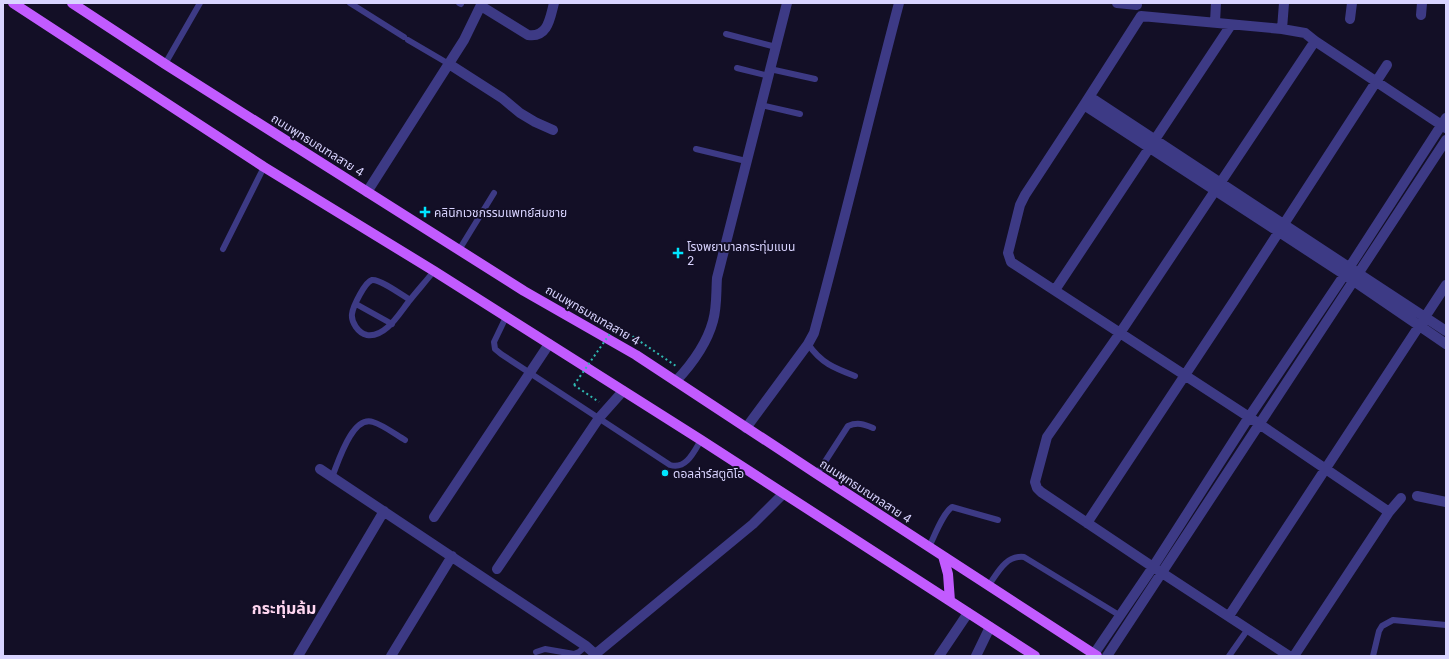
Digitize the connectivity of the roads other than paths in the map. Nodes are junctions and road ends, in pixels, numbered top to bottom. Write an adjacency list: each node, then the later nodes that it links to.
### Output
1 (13, 3): 40 (main road)
2 (72, 3): 24 (main road, ถนนพุทธมณฑลสาย 4)
3 (200, 3): 24 (lane)
4 (350, 3): 25 (lane)
5 (554, 3): 13 (street)
6 (787, 3): 23 (street)
7 (899, 3): 60 (street)
8 (1118, 3): 14 (street)
9 (1216, 3): 18 (street)
10 (1284, 3): 20 (street)
11 (1352, 3): 17 (street)
12 (1422, 3): 15 (street)
13 (481, 4): 25 (street)
14 (1137, 4): 16 (street)
15 (1421, 15)
16 (1141, 16): 18 (street); 31 (street)
17 (1350, 19)
18 (1215, 22): 19 (street)
19 (1231, 25): 20 (street); 37 (street)
20 (1282, 29): 22 (street)
21 (726, 34): 23 (lane)
22 (1315, 41): 30 (street); 41 (street)
23 (776, 47): 28 (street)
24 (165, 64): 42 (main road, ถนนพุทธมณฑลสาย 4)
25 (449, 64): 35 (street); 42 (street)
26 (1387, 65): 30 (street)
27 (736, 68): 28 (lane)
28 (770, 73): 29 (lane); 32 (street)
29 (815, 79)
30 (1376, 81): 34 (street); 44 (street)
31 (1087, 101): 37 (street); 51 (street)
32 (762, 105): 33 (lane); 39 (street)
33 (800, 114)
34 (1444, 124): 48 (street)
35 (553, 130)
36 (1446, 140): 49 (street)
37 (1152, 144): 41 (street); 51 (street)
38 (696, 149): 39 (lane)
39 (746, 161): 65 (street)
40 (264, 167): 45 (lane); 47 (main road)
41 (1217, 187): 44 (street); 58 (street)
42 (367, 192): 46 (main road, ถนนพุทธมณฑลสาย 4)
43 (494, 193): 46 (lane)
44 (1280, 228): 48 (street); 63 (street)
45 (223, 249)
46 (459, 250): 65 (main road, ถนนพุทธมณฑลสาย 4)
47 (434, 271): 52 (lane); 54 (main road)
48 (1347, 272): 49 (street); 67 (street)
49 (1356, 278): 55 (street); 69 (street)
50 (1446, 285): 55 (street)
51 (1055, 290): 58 (street)
52 (410, 300): 53 (lane); 56 (lane)
53 (356, 304): 56 (lane); 56 (lane)
54 (506, 317): 59 (main road); 62 (lane)
55 (1422, 322): 57 (street); 61 (street); 75 (street)
56 (392, 324)
57 (1446, 331)
58 (1120, 333): 63 (street); 86 (street)
59 (549, 344): 62 (street); 66 (main road)
60 (808, 344): 64 (lane); 70 (street)
61 (1446, 344)
62 (530, 373): 68 (lane); 84 (street)
63 (1184, 375): 67 (street); 86 (street)
64 (855, 376)
65 (676, 381): 70 (main road, ถนนพุทธมณฑลสาย 4)
66 (623, 391): 68 (street); 73 (main road)
67 (1249, 417): 69 (street); 90 (street)
68 (600, 418): 73 (lane); 91 (street)
69 (1259, 425): 75 (street); 92 (street)
70 (746, 428): 76 (main road, ถนนพุทธมณฑลสาย 4)
71 (873, 428): 76 (lane)
72 (405, 440): 77 (lane)
73 (701, 440): 78 (main road)
74 (320, 469): 77 (street)
75 (1325, 470): 83 (street); 97 (street)
76 (816, 474): 87 (main road, ถนนพุทธมณฑลสาย 4)
77 (332, 477): 82 (street)
78 (783, 494): 94 (main road); 103 (street)
79 (1417, 496): 81 (street)
80 (1401, 498): 83 (street)
81 (1446, 502)
82 (384, 511): 88 (street); 105 (street)
83 (1389, 512): 113 (street)
84 (434, 517)
85 (998, 520): 87 (lane)
86 (1087, 524): 90 (street)
87 (929, 547): 89 (main road, ถนนพุทธมณฑลสาย 4)
88 (452, 556): 101 (street); 106 (street)
89 (943, 556): 93 (main road, ถนนพุทธมณฑลสาย 4); 94 (main road)
90 (1153, 567): 92 (street); 96 (street)
91 (497, 569)
92 (1163, 573): 97 (street); 110 (street)
93 (989, 585): 96 (lane); 104 (main road, ถนนพุทธมณฑลสาย 4)
94 (950, 601): 95 (main road)
95 (968, 613): 99 (main road); 107 (street)
96 (1119, 615): 104 (street)
97 (1229, 616): 100 (street)
98 (1446, 625): 114 (lane)
99 (990, 627): 108 (street); 109 (main road)
100 (1248, 629): 111 (lane); 112 (street)
101 (586, 646): 102 (lane); 103 (street)
102 (536, 652)
103 (594, 655)
104 (1096, 655)
105 (298, 656)
106 (391, 656)
107 (939, 656)
108 (976, 656)
109 (1035, 656)
110 (1107, 656)
111 (1229, 656)
112 (1289, 656)
113 (1294, 656)
114 (1373, 656)

